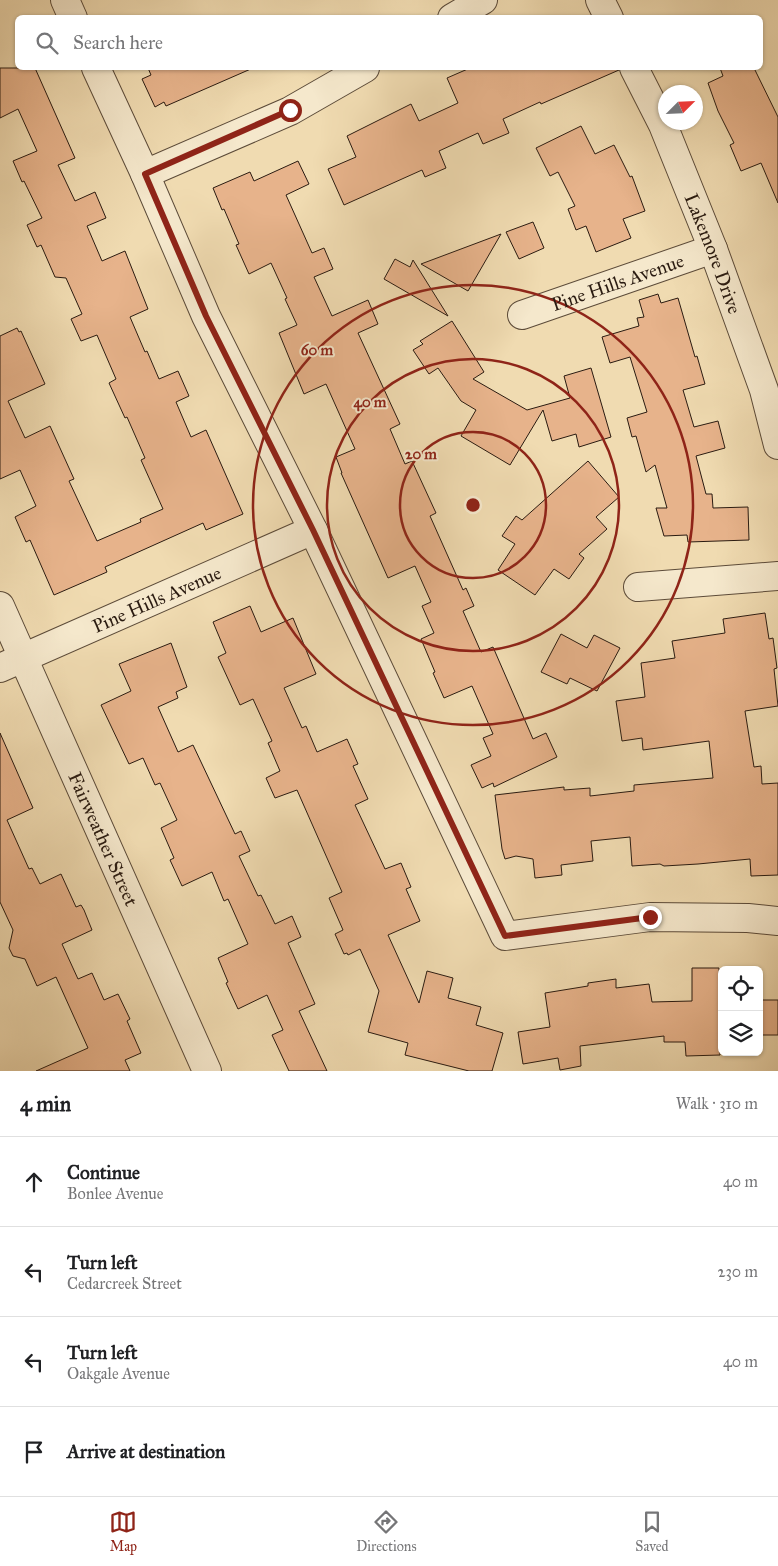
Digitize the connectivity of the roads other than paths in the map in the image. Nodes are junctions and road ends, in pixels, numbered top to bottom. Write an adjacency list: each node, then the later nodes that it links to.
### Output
1 (65, 0): 4 (street)
2 (483, 0): 5 (street)
3 (600, 0): 6 (street)
4 (72, 15)
5 (457, 15)
6 (607, 15)
7 (97, 70): 10 (street)
8 (361, 70): 10 (street)
9 (635, 70): 11 (street, Lakemore Drive)
10 (145, 174): 14 (street)
11 (713, 249): 12 (street, Pine Hills Avenue); 13 (street, Lakemore Drive)
12 (522, 315)
13 (778, 445)
14 (313, 530): 18 (street, Pine Hills Avenue); 19 (street)
15 (778, 576): 16 (street)
16 (638, 587)
17 (0, 606): 18 (street, Fairweather Street)
18 (11, 662): 20 (street, Fairweather Street)
19 (778, 921)
20 (207, 1071)

